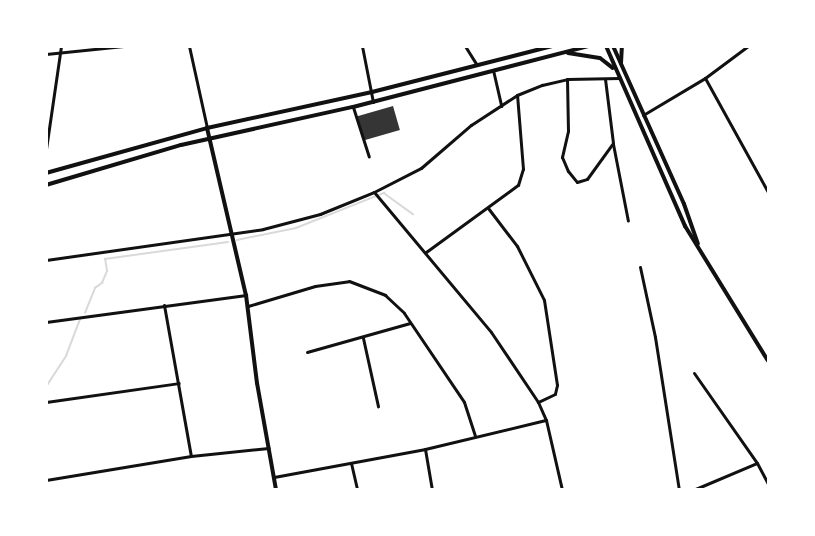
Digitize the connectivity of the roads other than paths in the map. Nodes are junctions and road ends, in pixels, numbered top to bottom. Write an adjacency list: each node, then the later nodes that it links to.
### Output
1 (61, 46): 12 (street)
2 (124, 46): 12 (street)
3 (189, 46): 29 (street)
4 (362, 46): 23 (street)
5 (465, 46): 16 (street)
6 (552, 46): 16 (main road)
7 (589, 46): 13 (main road)
8 (606, 46): 18 (main road)
9 (613, 46): 15 (main road)
10 (622, 46): 15 (main road)
11 (748, 46): 20 (street)
12 (61, 52): 14 (street); 32 (street)
13 (564, 52): 17 (main road); 18 (main road)
14 (46, 54)
15 (621, 64): 28 (main road)
16 (477, 65): 23 (main road)
17 (493, 70): 25 (main road); 26 (street)
18 (615, 70): 19 (main road)
19 (620, 78): 22 (street); 41 (main road)
20 (705, 78): 28 (street); 36 (street)
21 (567, 79): 22 (street); 24 (street); 31 (street)
22 (605, 79): 31 (street)
23 (372, 92): 25 (street); 29 (main road)
24 (517, 95): 26 (street); 38 (street)
25 (373, 102): 27 (main road)
26 (501, 106): 37 (street)
27 (353, 107): 30 (main road); 33 (street)
28 (643, 115): 41 (main road)
29 (207, 128): 30 (main road); 34 (main road)
30 (212, 139): 35 (main road); 40 (main road)
31 (613, 143): 39 (street)
32 (46, 149)
33 (369, 157)
34 (46, 173)
35 (46, 185)
36 (768, 192)
37 (374, 193): 40 (street); 42 (street)
38 (488, 207): 42 (street); 56 (street)
39 (628, 221)
40 (233, 233): 43 (street); 45 (main road)
41 (698, 248): 52 (main road)
42 (426, 252): 56 (street)
43 (46, 260)
44 (640, 267): 72 (street)
45 (246, 295): 46 (street); 47 (main road)
46 (164, 305): 48 (street); 54 (street)
47 (248, 306): 49 (street); 60 (main road)
48 (46, 322)
49 (410, 323): 50 (street); 59 (street)
50 (363, 338): 51 (street); 57 (street)
51 (307, 352)
52 (768, 361)
53 (694, 373): 64 (street)
54 (179, 383): 55 (street); 62 (street)
55 (46, 402)
56 (538, 402): 58 (street)
57 (378, 406)
58 (546, 420): 59 (street); 71 (street)
59 (475, 435): 61 (street)
60 (269, 448): 62 (street); 65 (main road)
61 (424, 448): 63 (street); 70 (street)
62 (191, 456): 66 (street)
63 (351, 463): 65 (street); 69 (street)
64 (757, 463): 67 (street); 73 (street)
65 (274, 477): 68 (main road)
66 (46, 480)
67 (768, 484)
68 (276, 489)
69 (357, 489)
70 (432, 489)
71 (562, 489)
72 (679, 489)
73 (693, 489)

